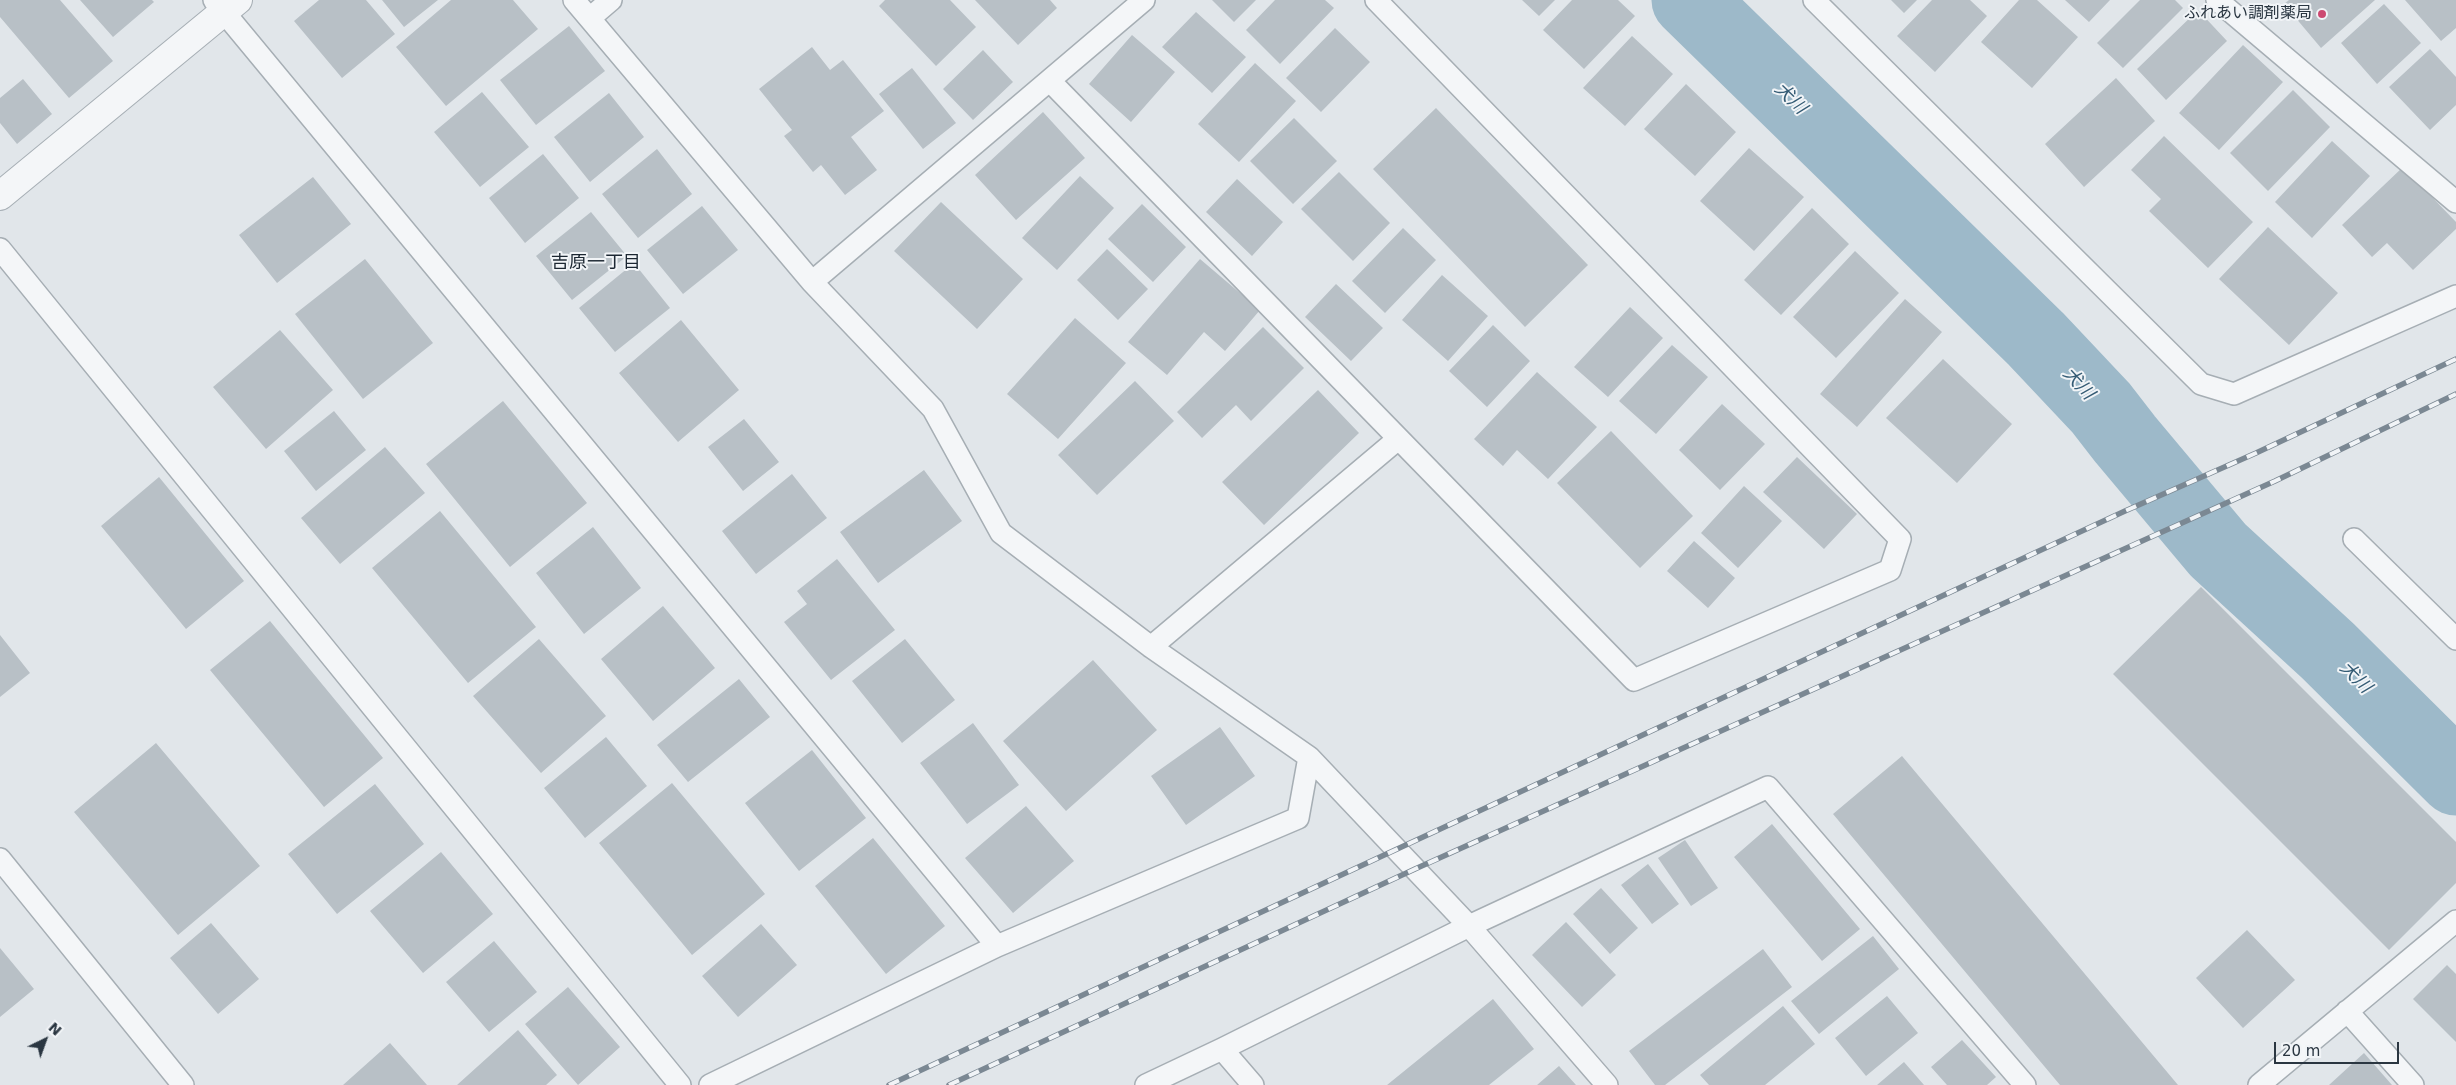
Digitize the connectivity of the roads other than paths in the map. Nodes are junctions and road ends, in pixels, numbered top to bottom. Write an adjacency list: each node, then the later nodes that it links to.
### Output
1 (574, 0): 8 (lane)
2 (611, 0): 8 (lane)
3 (1144, 0): 9 (lane)
4 (1376, 0): 15 (lane)
5 (1814, 0): 14 (lane)
6 (2220, 1): 11 (lane)
7 (225, 4): 10 (street); 23 (lane)
8 (590, 18): 13 (lane)
9 (1050, 81): 13 (lane); 15 (lane)
10 (0, 196)
11 (2456, 202)
12 (0, 249): 27 (lane)
13 (812, 282): 18 (lane)
14 (2456, 296)
15 (1398, 439): 18 (lane)
16 (2354, 539): 17 (lane)
17 (2456, 639)
18 (1151, 647): 19 (lane)
19 (1309, 756): 22 (lane); 23 (lane)
20 (0, 858): 26 (lane)
21 (2456, 921): 24 (lane)
22 (1469, 926): 25 (lane); 31 (lane); 32 (lane)
23 (997, 946): 28 (lane)
24 (2347, 1011): 33 (lane); 34 (lane)
25 (1222, 1049): 29 (lane); 30 (lane)
26 (183, 1085)
27 (680, 1085)
28 (710, 1085)
29 (1146, 1085)
30 (1253, 1085)
31 (1606, 1085)
32 (2025, 1085)
33 (2259, 1085)
34 (2413, 1085)

